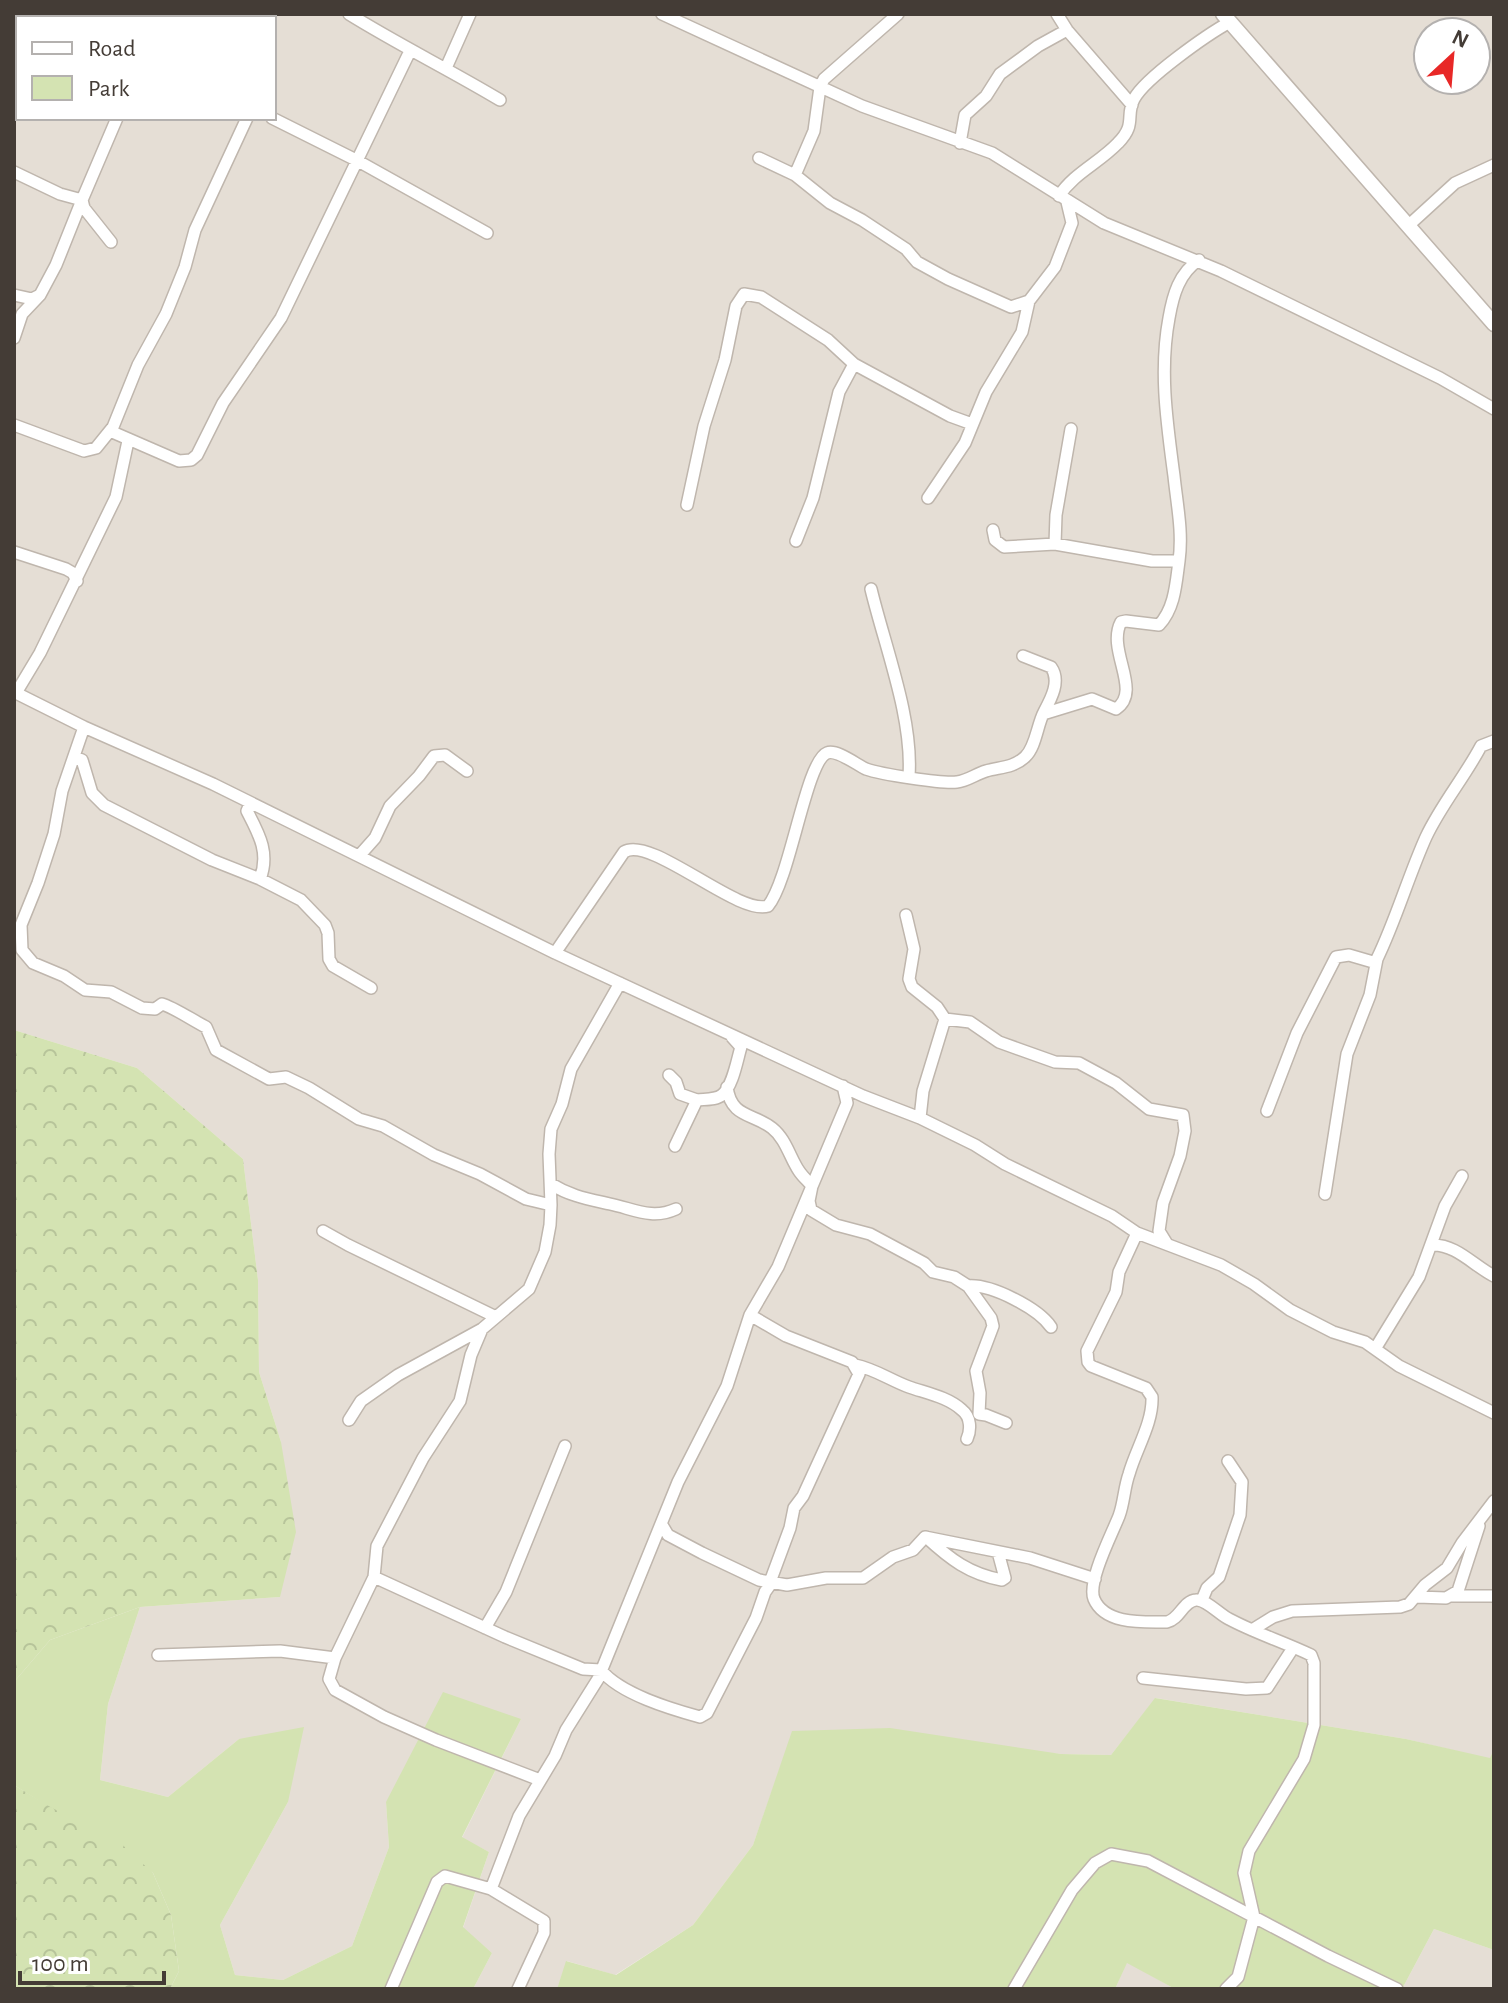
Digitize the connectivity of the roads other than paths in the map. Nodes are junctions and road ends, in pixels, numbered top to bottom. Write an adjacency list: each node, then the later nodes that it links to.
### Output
1 (349, 14): 8 (street)
2 (470, 14): 9 (street)
3 (662, 14): 10 (street)
4 (1057, 14): 7 (street)
5 (895, 15): 10 (street)
6 (1226, 18): 12 (street); 26 (street)
7 (1067, 30): 12 (street); 16 (street)
8 (410, 51): 9 (street); 18 (street)
9 (446, 68): 11 (street)
10 (820, 87): 16 (street); 21 (street)
11 (500, 100)
12 (1132, 105): 22 (street)
13 (116, 120): 23 (street)
14 (246, 120): 44 (street)
15 (276, 120): 18 (street)
16 (960, 143): 22 (street)
17 (759, 158): 21 (street)
18 (358, 161): 27 (street); 45 (street)
19 (1494, 165): 26 (street)
20 (14, 172): 23 (street)
21 (795, 175): 35 (street)
22 (1063, 199): 24 (street); 25 (street)
23 (82, 200): 28 (street); 33 (street)
24 (1088, 215): 25 (street); 29 (street)
25 (1072, 223): 34 (street)
26 (1409, 225): 37 (street)
27 (487, 233)
28 (111, 242)
29 (1183, 254): 30 (street); 31 (street)
30 (1199, 260): 31 (street); 40 (street)
31 (1186, 269): 52 (street)
32 (14, 295): 33 (street)
33 (40, 295): 38 (street)
34 (1029, 301): 35 (street); 36 (street)
35 (1011, 307): 36 (street)
36 (1025, 318): 41 (street)
37 (1494, 324)
38 (14, 338)
39 (854, 364): 41 (street); 47 (street); 49 (street)
40 (1494, 409)
41 (972, 424): 46 (street)
42 (14, 425): 44 (street)
43 (1071, 429): 50 (street)
44 (110, 431): 45 (street)
45 (128, 441): 53 (street)
46 (928, 498)
47 (687, 505)
48 (993, 530): 50 (street)
49 (796, 541)
50 (1055, 544): 52 (street)
51 (14, 552): 53 (street)
52 (1179, 561): 57 (street)
53 (77, 581): 56 (street)
54 (871, 589): 62 (street)
55 (1023, 656): 57 (street)
56 (15, 692): 58 (street)
57 (1043, 714): 62 (street)
58 (84, 727): 60 (street); 63 (street)
59 (1494, 741): 68 (street)
60 (74, 757): 65 (street); 86 (street)
61 (467, 771): 64 (street)
62 (909, 776): 67 (street)
63 (250, 804): 64 (street); 65 (street)
64 (359, 856): 67 (street)
65 (260, 879): 70 (street)
66 (906, 915): 71 (street)
67 (555, 953): 69 (street)
68 (1377, 959): 79 (street); 85 (street)
69 (620, 983): 72 (street); 83 (street)
70 (371, 988)
71 (945, 1019): 80 (street); 90 (street)
72 (721, 1030): 74 (street); 75 (street)
73 (669, 1075): 77 (street)
74 (843, 1086): 76 (street); 78 (street)
75 (727, 1087): 77 (street); 84 (street)
76 (863, 1096): 78 (street); 80 (street)
77 (697, 1100): 81 (street)
78 (847, 1103): 84 (street)
79 (1267, 1111)
80 (920, 1118): 89 (street)
81 (675, 1146)
82 (1462, 1176): 91 (street)
83 (551, 1184): 86 (street); 87 (street)
84 (812, 1186): 93 (street); 94 (street)
85 (1325, 1194)
86 (551, 1205): 95 (street)
87 (676, 1209)
88 (323, 1231): 95 (street)
89 (1137, 1233): 90 (street); 114 (street)
90 (1168, 1245): 98 (street)
91 (1432, 1245): 92 (street); 98 (street)
92 (1494, 1276)
93 (968, 1286): 96 (street); 102 (street)
94 (750, 1315): 99 (street); 110 (street)
95 (496, 1317): 97 (street)
96 (1051, 1327)
97 (482, 1329): 103 (street); 113 (street)
98 (1375, 1349): 101 (street)
99 (855, 1365): 100 (street); 115 (street)
100 (963, 1410): 102 (street); 105 (street)
101 (1494, 1413)
102 (979, 1414): 104 (street)
103 (349, 1420)
104 (1006, 1423)
105 (967, 1439)
106 (565, 1446): 120 (street)
107 (1228, 1461): 119 (street)
108 (1494, 1501): 109 (street)
109 (1481, 1518): 116 (street); 118 (street)
110 (662, 1525): 115 (street); 125 (street)
111 (925, 1537): 112 (street); 112 (street); 115 (street)
112 (998, 1552): 114 (street)
113 (374, 1577): 120 (street); 124 (street)
114 (1095, 1579): 119 (street)
115 (767, 1584): 125 (street)
116 (1452, 1596): 117 (street); 118 (street)
117 (1494, 1596)
118 (1417, 1597): 121 (street)
119 (1202, 1600): 121 (street)
120 (485, 1628): 125 (street)
121 (1264, 1630): 122 (street)
122 (1293, 1648): 126 (street); 129 (street)
123 (158, 1655): 124 (street)
124 (335, 1658): 127 (street)
125 (602, 1676): 127 (street)
126 (1143, 1678)
127 (540, 1780): 128 (street)
128 (491, 1889): 130 (street); 131 (street)
129 (1254, 1917): 132 (street); 133 (street); 134 (street)
130 (391, 1989)
131 (518, 1989)
132 (1014, 1989)
133 (1226, 1989)
134 (1397, 1989)

